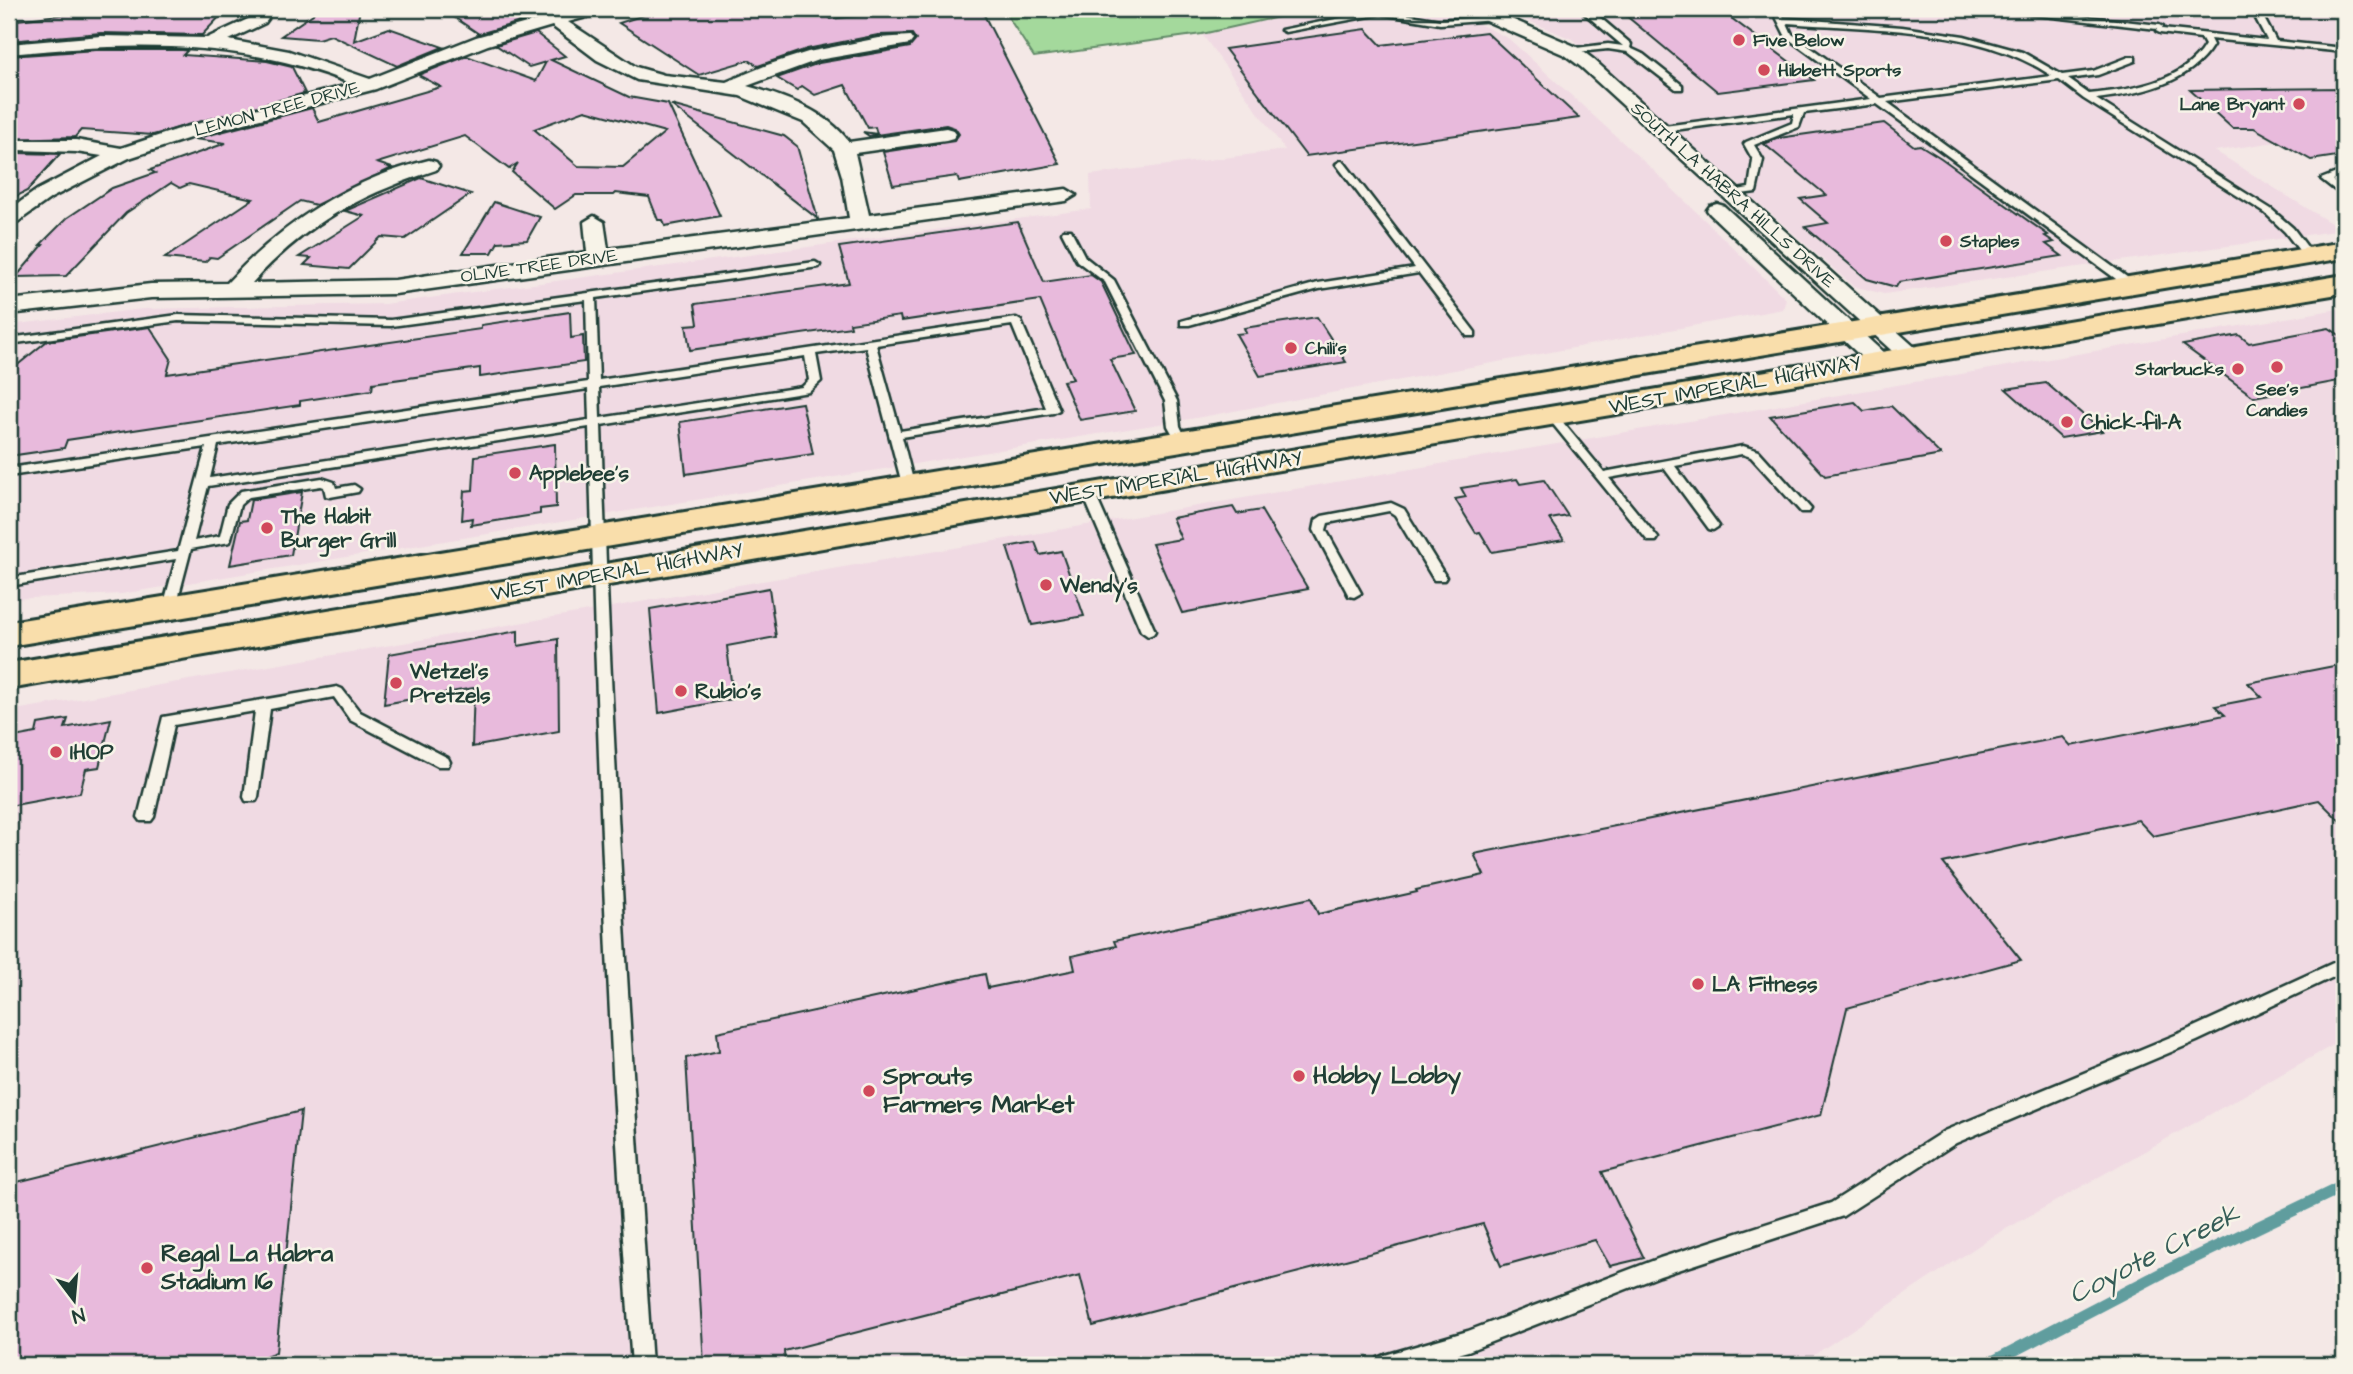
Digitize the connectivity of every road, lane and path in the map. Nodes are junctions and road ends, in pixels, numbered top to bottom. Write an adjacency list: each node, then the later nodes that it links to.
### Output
1 (538, 9): 10 (street)
2 (595, 9): 10 (street, LEMON TREE DRIVE)
3 (1474, 9): 8 (street, SOUTH LA HABRA HILLS DRIVE)
4 (1776, 9): 11 (lane)
5 (2001, 9): 13 (lane)
6 (2255, 9): 16 (lane)
7 (1587, 11): 18 (lane)
8 (1495, 18): 12 (lane); 17 (street, SOUTH LA HABRA HILLS DRIVE)
9 (259, 19): 15 (street)
10 (556, 20): 24 (street, LEMON TREE DRIVE); 26 (street)
11 (1780, 20): 23 (lane); 28 (lane)
12 (1285, 30)
13 (2204, 36): 16 (lane); 27 (lane)
14 (904, 40): 26 (street)
15 (213, 41): 19 (street); 24 (street)
16 (2273, 43): 20 (lane)
17 (1550, 44): 21 (street, SOUTH LA HABRA HILLS DRIVE); 29 (street, SOUTH LA HABRA HILLS DRIVE)
18 (1629, 47): 21 (lane); 25 (lane)
19 (9, 49)
20 (2344, 50)
21 (1571, 51): 32 (street, SOUTH LA HABRA HILLS DRIVE)
22 (2132, 59): 23 (lane)
23 (2060, 78): 27 (lane); 28 (lane)
24 (370, 85): 37 (street, LEMON TREE DRIVE)
25 (1679, 87)
26 (729, 88): 35 (street)
27 (2087, 97): 50 (lane)
28 (1878, 101): 30 (lane); 55 (lane)
29 (1606, 106)
30 (1800, 110): 32 (lane); 41 (lane)
31 (1621, 121): 36 (street, SOUTH LA HABRA HILLS DRIVE)
32 (1659, 129): 41 (street, SOUTH LA HABRA HILLS DRIVE)
33 (946, 134): 35 (street)
34 (18, 144): 37 (street)
35 (844, 149): 47 (street)
36 (1654, 151)
37 (122, 154): 45 (street, LEMON TREE DRIVE)
38 (1342, 164): 53 (lane)
39 (429, 166): 56 (street)
40 (2344, 173): 42 (lane)
41 (1729, 194): 60 (street, SOUTH LA HABRA HILLS DRIVE)
42 (2344, 194)
43 (1066, 195): 47 (street, OLIVE TREE DRIVE)
44 (1704, 198): 61 (street, SOUTH LA HABRA HILLS DRIVE)
45 (9, 219)
46 (594, 222): 51 (street)
47 (860, 223): 51 (street, OLIVE TREE DRIVE)
48 (1067, 233): 73 (lane)
49 (2344, 250): 50 (main road, WEST IMPERIAL HIGHWAY)
50 (2309, 256): 55 (main road, WEST IMPERIAL HIGHWAY)
51 (598, 257): 56 (street, OLIVE TREE DRIVE)
52 (815, 265): 57 (lane)
53 (1422, 270): 59 (lane); 62 (lane)
54 (2344, 284): 66 (main road, WEST IMPERIAL HIGHWAY)
55 (2131, 285): 60 (main road, WEST IMPERIAL HIGHWAY)
56 (235, 288): 58 (street, OLIVE TREE DRIVE)
57 (591, 296): 63 (lane); 68 (lane)
58 (9, 307)
59 (1185, 323)
60 (1879, 327): 61 (main road, WEST IMPERIAL HIGHWAY); 66 (street, SOUTH LA HABRA HILLS DRIVE)
61 (1848, 331): 67 (street, SOUTH LA HABRA HILLS DRIVE); 71 (main road, WEST IMPERIAL HIGHWAY)
62 (1471, 334)
63 (9, 341)
64 (870, 343): 65 (lane); 72 (lane); 72 (lane)
65 (810, 352): 68 (lane); 70 (lane)
66 (1910, 355): 67 (main road, WEST IMPERIAL HIGHWAY)
67 (1878, 360): 69 (main road, WEST IMPERIAL HIGHWAY)
68 (595, 385): 70 (lane); 74 (lane)
69 (1552, 416): 77 (lane); 81 (main road, WEST IMPERIAL HIGHWAY)
70 (596, 422): 78 (lane); 84 (lane)
71 (1243, 428): 73 (main road, WEST IMPERIAL HIGHWAY); 81 (main road)
72 (895, 435): 79 (lane)
73 (1180, 438): 79 (main road, WEST IMPERIAL HIGHWAY)
74 (213, 442): 76 (lane); 78 (lane)
75 (1667, 464): 77 (lane); 82 (lane); 83 (lane)
76 (9, 472)
77 (1602, 476): 85 (lane)
78 (202, 483): 86 (lane)
79 (908, 484): 84 (main road, WEST IMPERIAL HIGHWAY)
80 (354, 489): 86 (lane)
81 (1073, 495): 87 (main road, WEST IMPERIAL HIGHWAY); 92 (lane)
82 (1805, 509)
83 (1713, 526)
84 (597, 535): 87 (lane); 91 (main road, WEST IMPERIAL HIGHWAY)
85 (1652, 538)
86 (185, 550): 89 (lane); 91 (lane)
87 (599, 575): 94 (main road, WEST IMPERIAL HIGHWAY); 100 (lane)
88 (1439, 577): 90 (lane)
89 (9, 582)
90 (1354, 593)
91 (170, 607): 93 (main road, WEST IMPERIAL HIGHWAY)
92 (1148, 631)
93 (9, 634)
94 (9, 676)
95 (263, 705): 96 (lane); 97 (lane); 98 (lane)
96 (443, 762)
97 (251, 797)
98 (146, 817)
99 (2344, 965): 101 (lane)
100 (642, 1365)
101 (1385, 1365)

